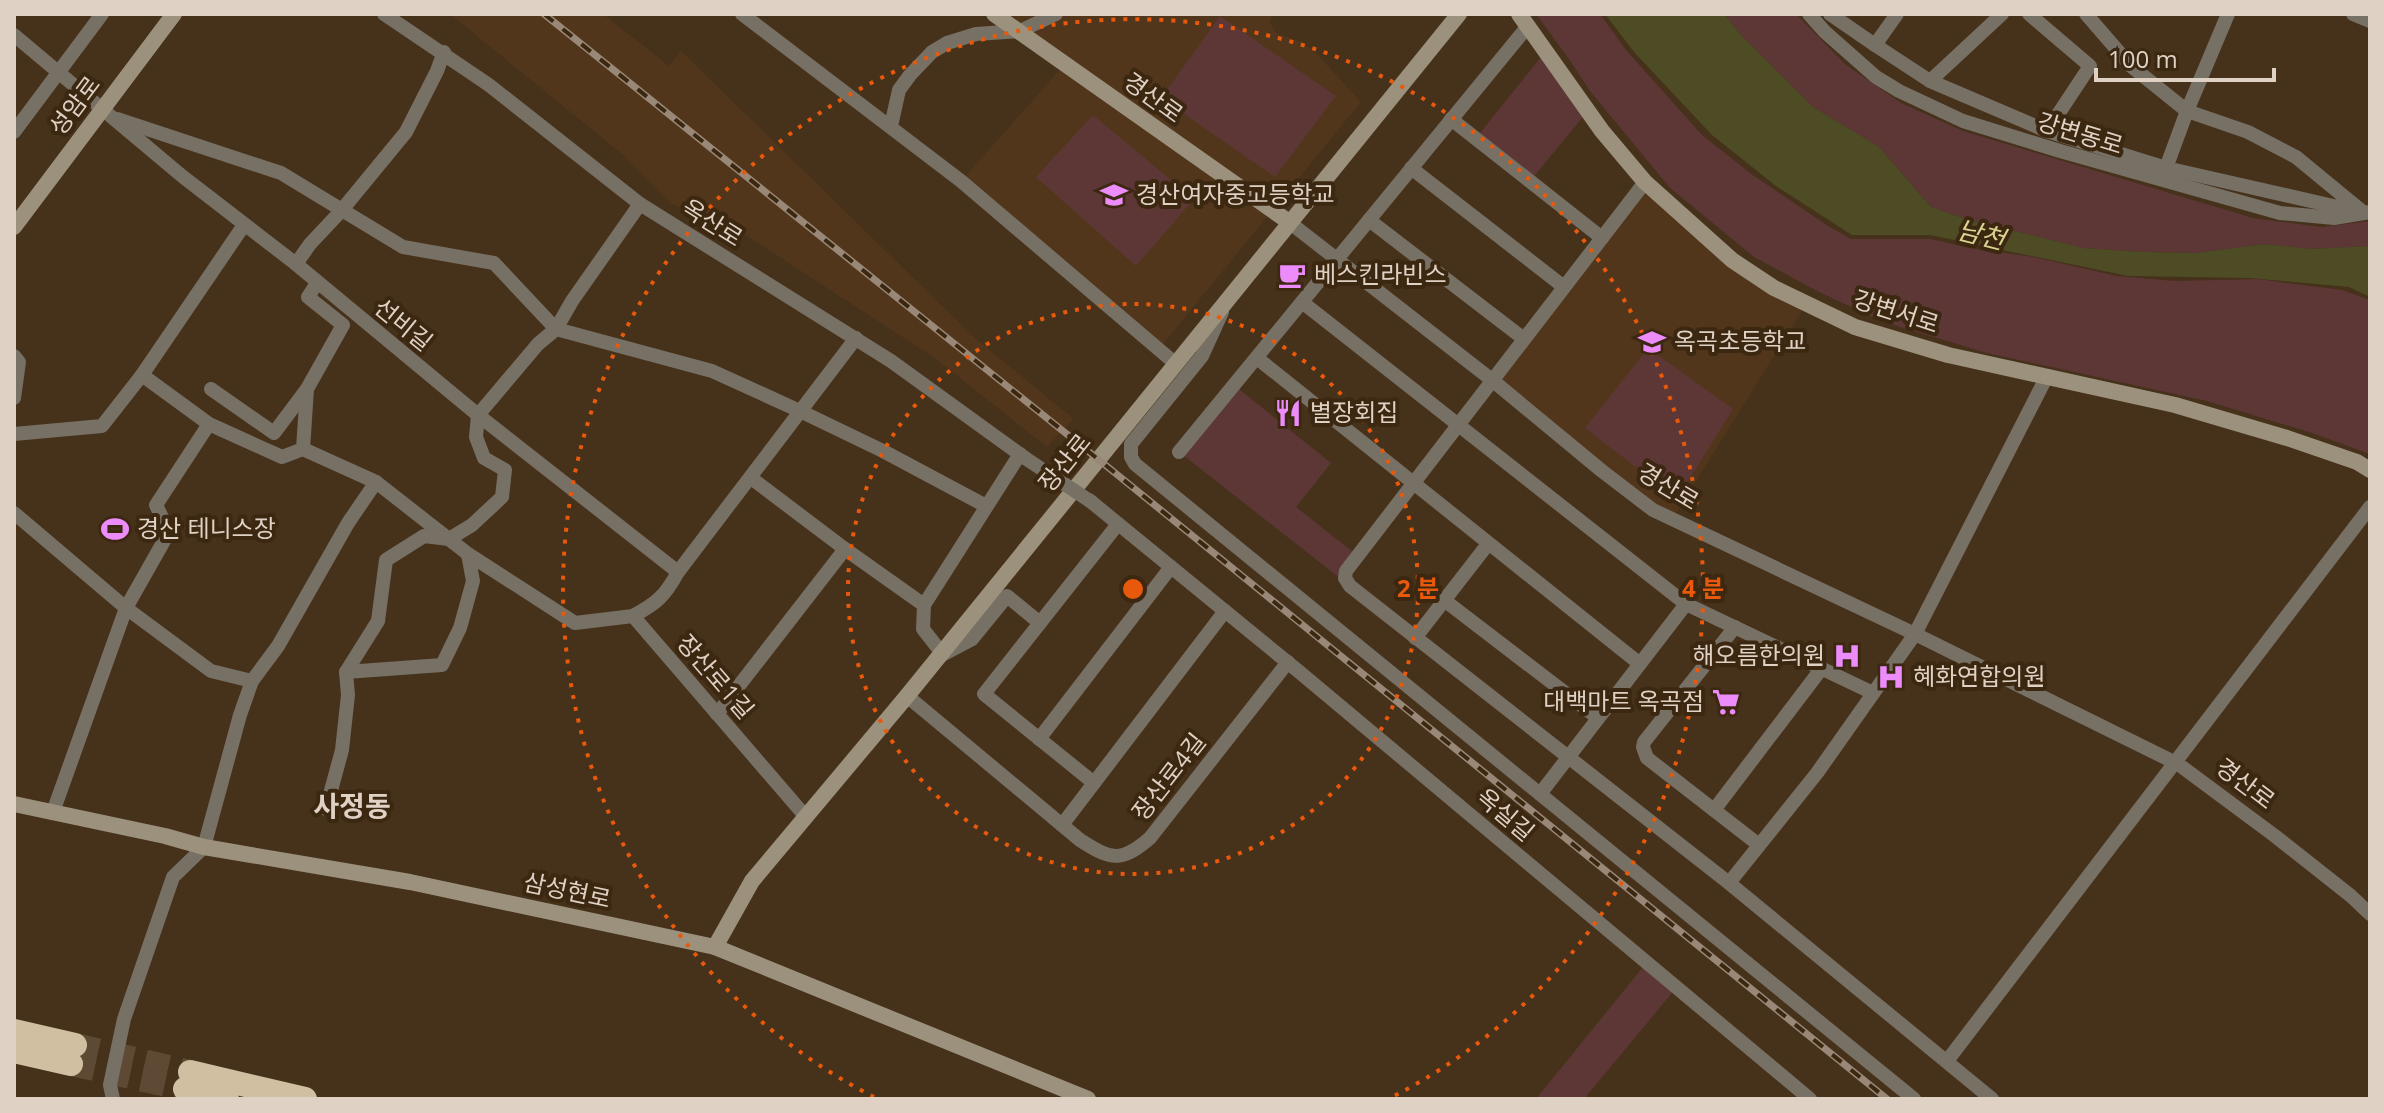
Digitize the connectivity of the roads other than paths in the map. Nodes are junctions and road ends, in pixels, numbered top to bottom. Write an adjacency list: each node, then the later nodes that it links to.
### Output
1 (102, 14): 22 (street)
2 (174, 14): 25 (street, 성암로)
3 (384, 14): 21 (street, 옥산로)
4 (742, 14): 27 (street)
5 (994, 14): 18 (street, 경산로)
6 (1056, 14): 18 (street)
7 (1459, 14): 37 (street, 장산로)
8 (1809, 14): 35 (street, 강변동로)
9 (1830, 14): 20 (street)
10 (1897, 14): 20 (street)
11 (2002, 14): 23 (street)
12 (2029, 14): 28 (street)
13 (2086, 14): 24 (street)
14 (2228, 14): 24 (street)
15 (2353, 14): 17 (street)
16 (1524, 20): 26 (street); 32 (street, 강변서로)
17 (2370, 21)
18 (1020, 31): 27 (street); 37 (street, 경산로)
19 (14, 35): 22 (street, 선비길)
20 (1875, 45): 23 (street)
21 (444, 52): 33 (street, 옥산로); 34 (street)
22 (58, 73): 25 (street, 선비길); 29 (street)
23 (1930, 81): 28 (street)
24 (2187, 111): 31 (street); 35 (street)
25 (106, 113): 34 (street); 38 (street, 선비길); 39 (street, 성암로)
26 (1451, 119): 30 (street); 40 (street)
27 (891, 126): 52 (street)
28 (2047, 131): 31 (street)
29 (14, 132)
30 (1411, 168): 36 (street); 44 (street)
31 (2166, 168): 35 (street)
32 (1645, 182): 40 (street); 54 (street, 강변서로)
33 (640, 204): 47 (street); 48 (street, 옥산로)
34 (341, 211): 42 (street); 47 (street)
35 (2367, 212)
36 (1369, 220): 41 (street); 49 (street)
37 (1289, 222): 41 (street, 경산로); 45 (street, 장산로)
38 (244, 225): 42 (street, 선비길); 53 (street)
39 (14, 227)
40 (1602, 238): 44 (street)
41 (1337, 259): 46 (street); 55 (street, 경산로)
42 (296, 264): 43 (street, 선비길)
43 (317, 283): 57 (street); 60 (street, 선비길)
44 (1564, 287): 49 (street)
45 (1229, 298): 52 (street, 장산로); 106 (street)
46 (1302, 302): 51 (street); 62 (street)
47 (556, 329): 59 (street); 60 (street)
48 (856, 338): 59 (street); 66 (street, 옥산로)
49 (1524, 339): 55 (street)
50 (14, 356): 58 (street)
51 (1257, 358): 65 (street); 70 (street)
52 (1176, 364): 92 (street, 장산로)
53 (142, 375): 61 (street); 63 (street)
54 (2047, 376): 67 (street, 강변서로); 90 (street)
55 (1492, 380): 62 (street); 90 (street, 경산로)
56 (211, 389): 57 (street)
57 (307, 389): 64 (street)
58 (14, 398)
59 (800, 411): 68 (street); 72 (street)
60 (478, 415): 76 (street); 81 (street, 선비길)
61 (209, 424): 64 (street); 85 (street)
62 (1458, 425): 70 (street); 83 (street)
63 (14, 434)
64 (303, 449): 69 (street)
65 (1179, 452)
66 (1022, 456): 71 (street, 옥산로, bridge); 72 (street)
67 (2370, 470)
68 (751, 478): 78 (street); 81 (street)
69 (376, 482): 76 (street); 97 (street)
70 (1413, 484): 77 (street); 91 (street)
71 (1091, 502): 75 (street, 옥실길)
72 (986, 506): 84 (street)
73 (2370, 507): 104 (street)
74 (14, 513): 85 (street)
75 (1118, 524): 80 (street, 옥실길); 88 (street)
76 (449, 539): 79 (street); 96 (street)
77 (1488, 544): 82 (street); 94 (street)
78 (845, 549): 84 (street); 100 (street)
79 (468, 554): 87 (street); 96 (street)
80 (1171, 567): 86 (street, 옥실길); 102 (street)
81 (678, 572): 87 (street)
82 (1444, 600): 91 (street); 101 (street)
83 (1686, 604): 89 (street); 94 (street)
84 (924, 605): 92 (street)
85 (126, 608): 97 (street); 110 (street)
86 (1225, 611): 93 (street, 옥실길); 105 (street)
87 (633, 616): 100 (street, 장산로1길)
88 (1040, 623): 92 (street); 102 (street)
89 (1735, 627): 95 (street); 109 (street)
90 (1915, 634): 98 (street); 104 (street, 경산로)
91 (1415, 638): 103 (street)
92 (939, 655): 99 (street, 장산로)
93 (1288, 662): 112 (street, 장산로4길); 125 (street, 옥실길)
94 (1640, 664): 101 (street)
95 (1822, 668): 98 (street); 109 (street)
96 (346, 672): 108 (street)
97 (252, 681): 114 (street)
98 (1873, 693): 113 (street)
99 (907, 696): 111 (street, 장산로); 112 (street, 장산로4길)
100 (717, 714): 111 (street, 장산로1길)
101 (1598, 718): 103 (street)
102 (1039, 739): 105 (street)
103 (1570, 757): 106 (street); 115 (street)
104 (2175, 763): 116 (street, 경산로); 120 (street)
105 (1094, 783): 112 (street)
106 (1540, 794): 126 (street)
107 (14, 804): 110 (street, 삼성현로)
108 (326, 809)
109 (1714, 810): 113 (street)
110 (53, 812): 114 (street, 삼성현로)
111 (806, 817): 117 (street, 장산로)
112 (1062, 825)
113 (1759, 845): 115 (street)
114 (204, 847): 117 (street, 삼성현로); 121 (street)
115 (1729, 883): 120 (street)
116 (2370, 914)
117 (715, 947): 124 (street, 삼성현로)
118 (14, 1031): 119 (highway)
119 (14, 1051)
120 (1947, 1061): 127 (street)
121 (113, 1099)
122 (227, 1099): 123 (highway)
123 (305, 1099)
124 (1088, 1099)
125 (1810, 1099)
126 (1914, 1099)
127 (1992, 1099)

